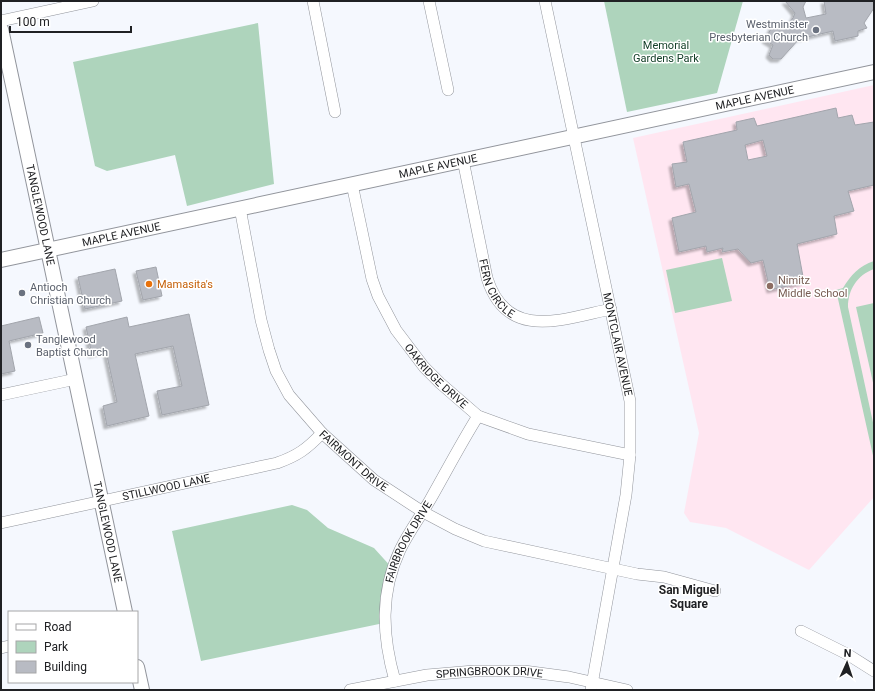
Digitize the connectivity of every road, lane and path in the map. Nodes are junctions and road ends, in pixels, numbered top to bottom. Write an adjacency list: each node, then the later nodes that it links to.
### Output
1 (93, 1): 5 (street)
2 (313, 1): 9 (street)
3 (429, 1): 8 (street)
4 (546, 1): 10 (street, MONTCLAIR AVENUE)
5 (1, 21)
6 (1, 29): 14 (main road, TANGLEWOOD LANE)
7 (874, 72): 10 (main road, MAPLE AVENUE)
8 (448, 90)
9 (335, 112)
10 (574, 136): 11 (main road, MAPLE AVENUE); 16 (street, MONTCLAIR AVENUE)
11 (463, 160): 12 (main road, MAPLE AVENUE); 16 (street, FERN CIRCLE)
12 (352, 184): 13 (main road, MAPLE AVENUE); 19 (street, OAKRIDGE DRIVE)
13 (240, 208): 14 (main road, MAPLE AVENUE); 20 (street, FAIRMONT DRIVE)
14 (48, 250): 15 (main road, MAPLE AVENUE); 17 (main road, TANGLEWOOD LANE)
15 (1, 260)
16 (611, 309): 21 (street, MONTCLAIR AVENUE)
17 (76, 379): 18 (street); 22 (main road, TANGLEWOOD LANE)
18 (1, 395)
19 (478, 416): 21 (street, OAKRIDGE DRIVE); 23 (street, FAIRBROOK DRIVE)
20 (322, 433): 22 (street, STILLWOOD LANE); 23 (street, FAIRMONT DRIVE)
21 (630, 455): 25 (street, MONTCLAIR AVENUE)
22 (102, 502): 24 (street, STILLWOOD LANE); 27 (main road, TANGLEWOOD LANE)
23 (423, 512): 25 (street, FAIRMONT DRIVE); 31 (street, FAIRBROOK DRIVE)
24 (1, 523)
25 (614, 568): 26 (street); 32 (street, MONTCLAIR AVENUE)
26 (715, 591)
27 (125, 611)
28 (801, 631): 30 (street)
29 (138, 672): 33 (main road)
30 (874, 672)
31 (395, 680): 32 (street, SPRINGBROOK DRIVE); 34 (street, SPRINGBROOK DRIVE)
32 (592, 687): 35 (street, SPRINGBROOK DRIVE)
33 (142, 690)
34 (350, 690)
35 (627, 690)

